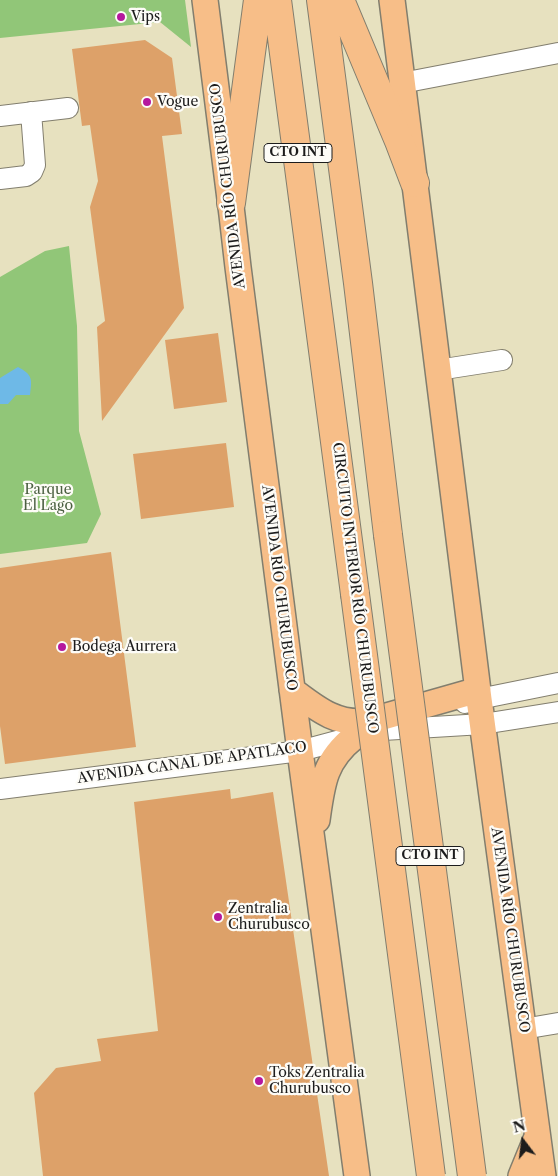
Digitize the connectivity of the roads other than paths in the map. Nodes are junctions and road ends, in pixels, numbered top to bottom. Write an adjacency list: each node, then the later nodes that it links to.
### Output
1 (205, 0): 14 (main road, AVENIDA RÍO CHURUBUSCO)
2 (258, 0): 14 (highway)
3 (278, 0): 31 (highway, CIRCUITO INTERIOR RÍO CHURUBUSCO / CTO INT, bridge)
4 (321, 0): 32 (highway, CTO INT, bridge)
5 (340, 0): 13 (highway)
6 (392, 0): 8 (main road, AVENIDA RÍO CHURUBUSCO)
7 (558, 53): 8 (street)
8 (402, 83): 13 (main road, AVENIDA RÍO CHURUBUSCO)
9 (68, 108): 10 (street)
10 (31, 112): 11 (street); 12 (street)
11 (0, 116)
12 (0, 179)
13 (414, 183): 16 (main road, AVENIDA RÍO CHURUBUSCO)
14 (231, 203): 18 (main road, AVENIDA RÍO CHURUBUSCO)
15 (502, 360): 16 (street)
16 (438, 370): 19 (main road, AVENIDA RÍO CHURUBUSCO)
17 (558, 683): 19 (street, AVENIDA CANAL DE APATLACO)
18 (292, 690): 19 (main road); 24 (main road, AVENIDA RÍO CHURUBUSCO)
19 (479, 695): 21 (main road, AVENIDA RÍO CHURUBUSCO); 22 (street, AVENIDA CANAL DE APATLACO)
20 (558, 712): 21 (street, AVENIDA CANAL DE APATLACO)
21 (483, 724): 22 (street, AVENIDA CANAL DE APATLACO); 28 (main road, AVENIDA RÍO CHURUBUSCO)
22 (383, 730): 23 (street, AVENIDA CANAL DE APATLACO)
23 (354, 737): 24 (street, AVENIDA CANAL DE APATLACO); 26 (main road)
24 (300, 751): 25 (street, AVENIDA CANAL DE APATLACO); 26 (main road, AVENIDA RÍO CHURUBUSCO)
25 (0, 788)
26 (312, 846): 30 (main road, AVENIDA RÍO CHURUBUSCO)
27 (558, 1023): 28 (street)
28 (523, 1029): 29 (main road, AVENIDA RÍO CHURUBUSCO)
29 (537, 1137): 33 (main road); 34 (main road, AVENIDA RÍO CHURUBUSCO)
30 (358, 1172)
31 (431, 1176)
32 (472, 1176)
33 (521, 1176)
34 (543, 1176)

